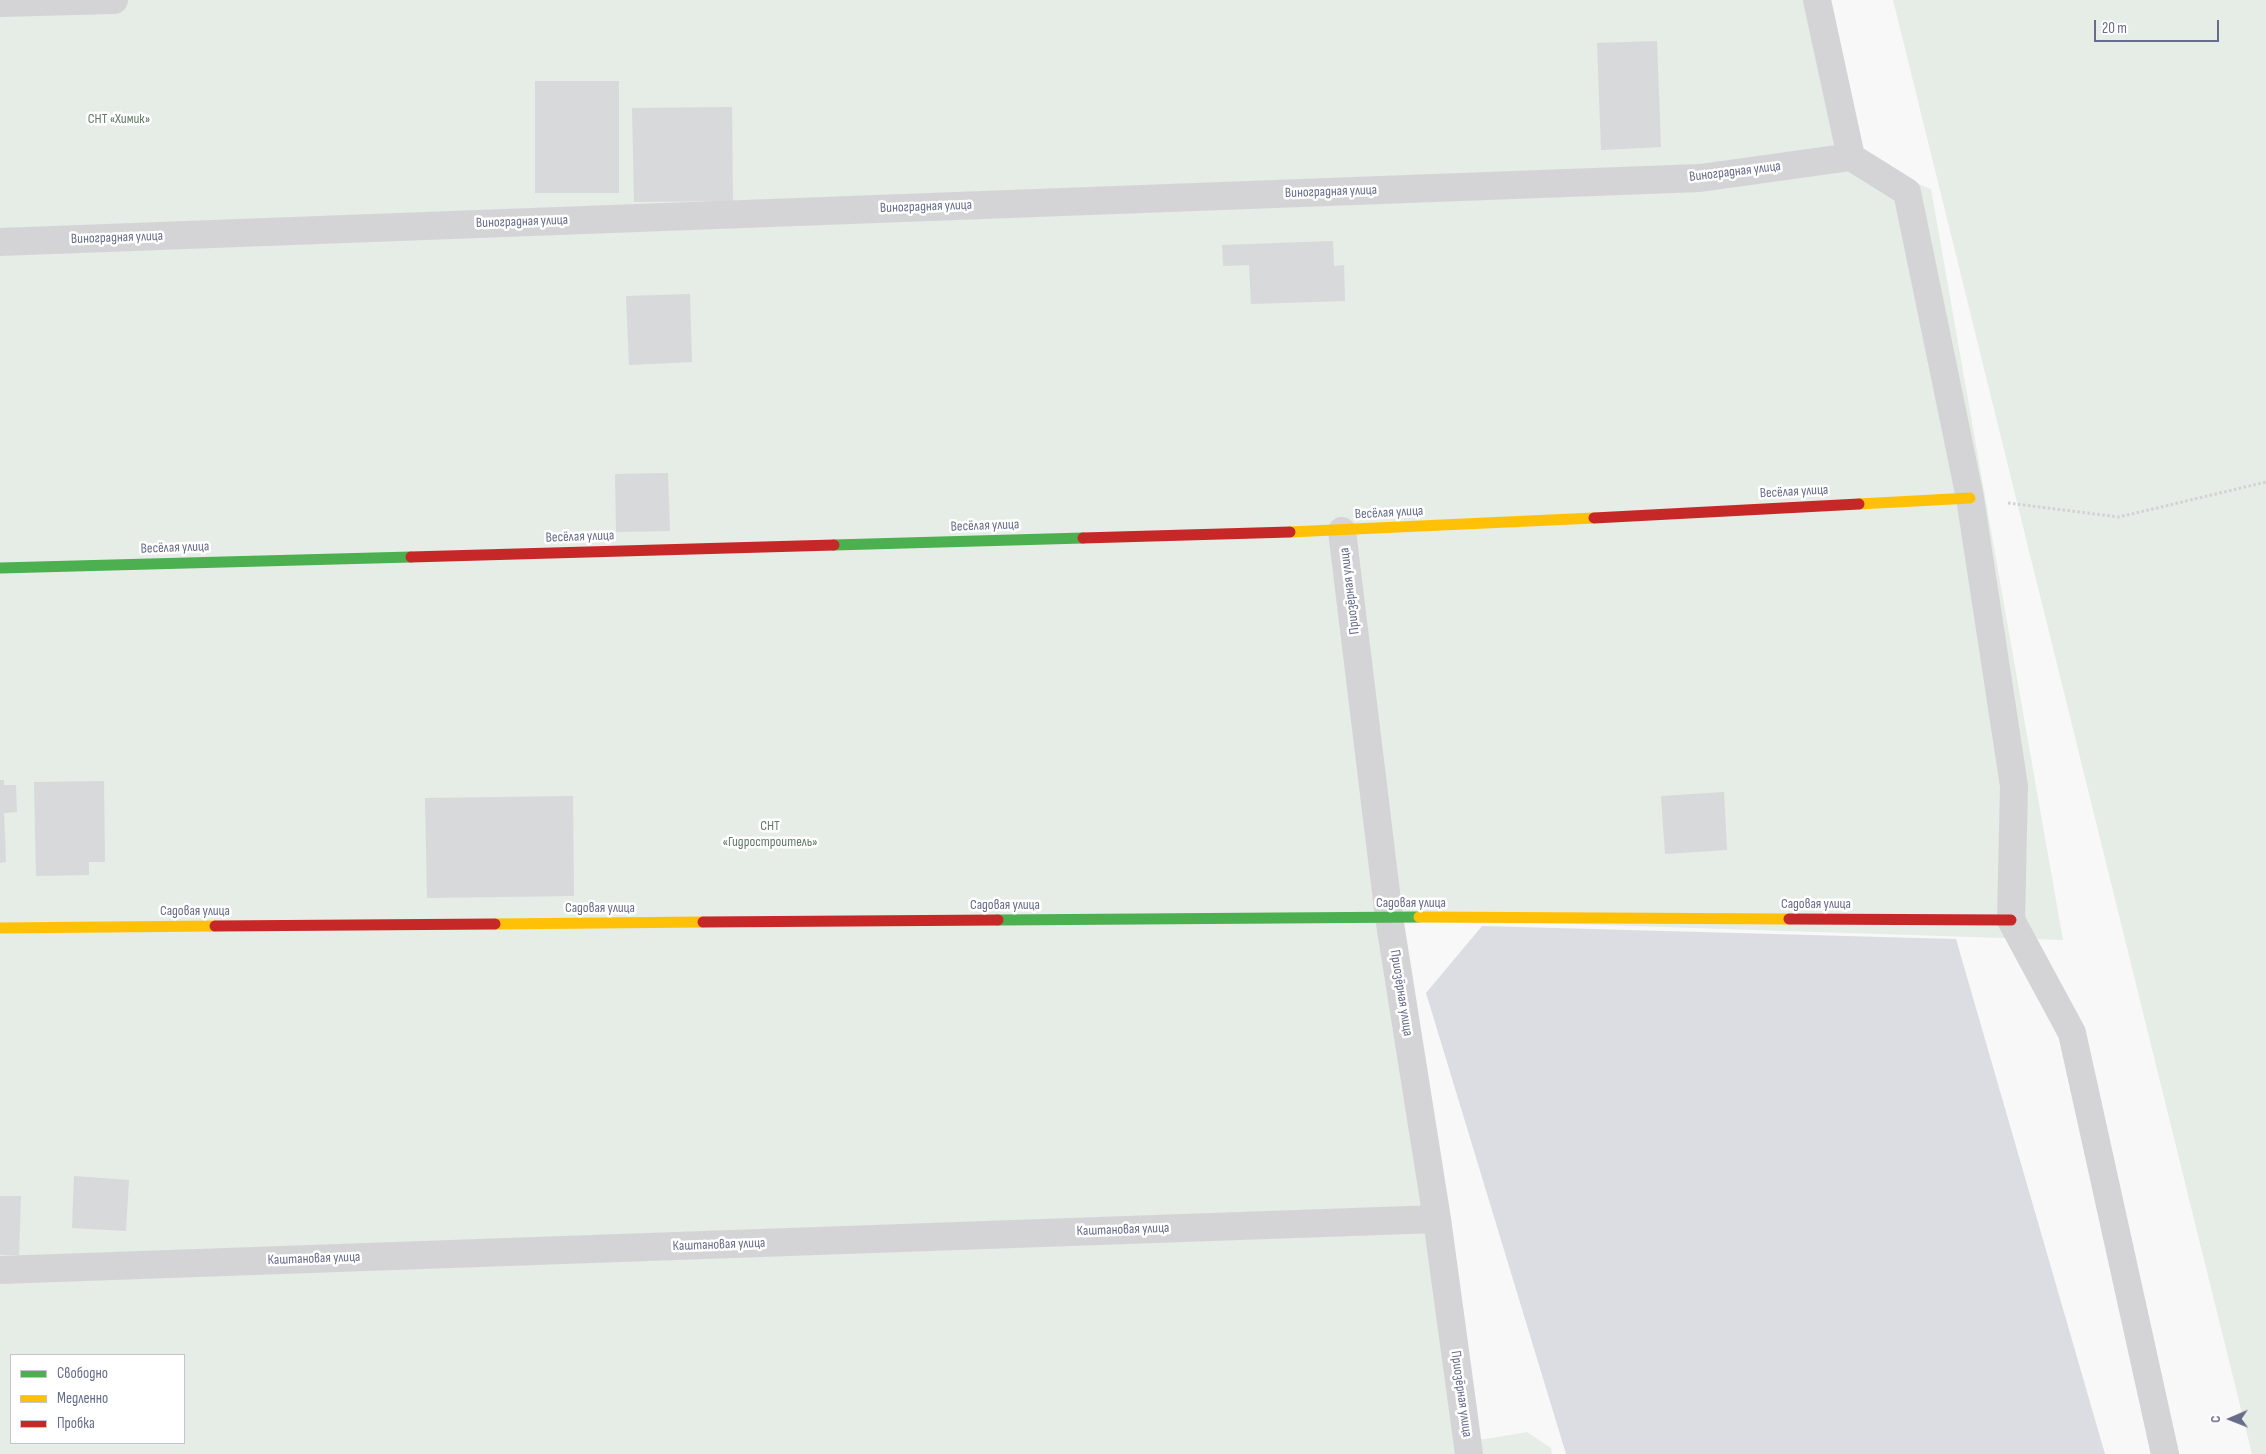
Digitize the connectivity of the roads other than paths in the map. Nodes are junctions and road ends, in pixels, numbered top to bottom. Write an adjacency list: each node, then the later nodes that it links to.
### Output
1 (114, 0): 3 (street)
2 (1817, 0): 4 (street)
3 (0, 3)
4 (1851, 157): 5 (street, Виноградная улица); 6 (street)
5 (0, 242)
6 (1970, 498): 7 (street, Весёлая улица); 10 (street)
7 (1342, 531): 8 (street, Весёлая улица); 9 (street, Приозёрная улица)
8 (0, 568)
9 (1389, 917): 10 (street, Садовая улица); 11 (street, Садовая улица); 12 (street, Приозёрная улица)
10 (2011, 920): 15 (street)
11 (0, 928)
12 (1437, 1219): 13 (street, Каштановая улица); 14 (street, Приозёрная улица)
13 (0, 1270)
14 (1469, 1454)
15 (2165, 1454)

